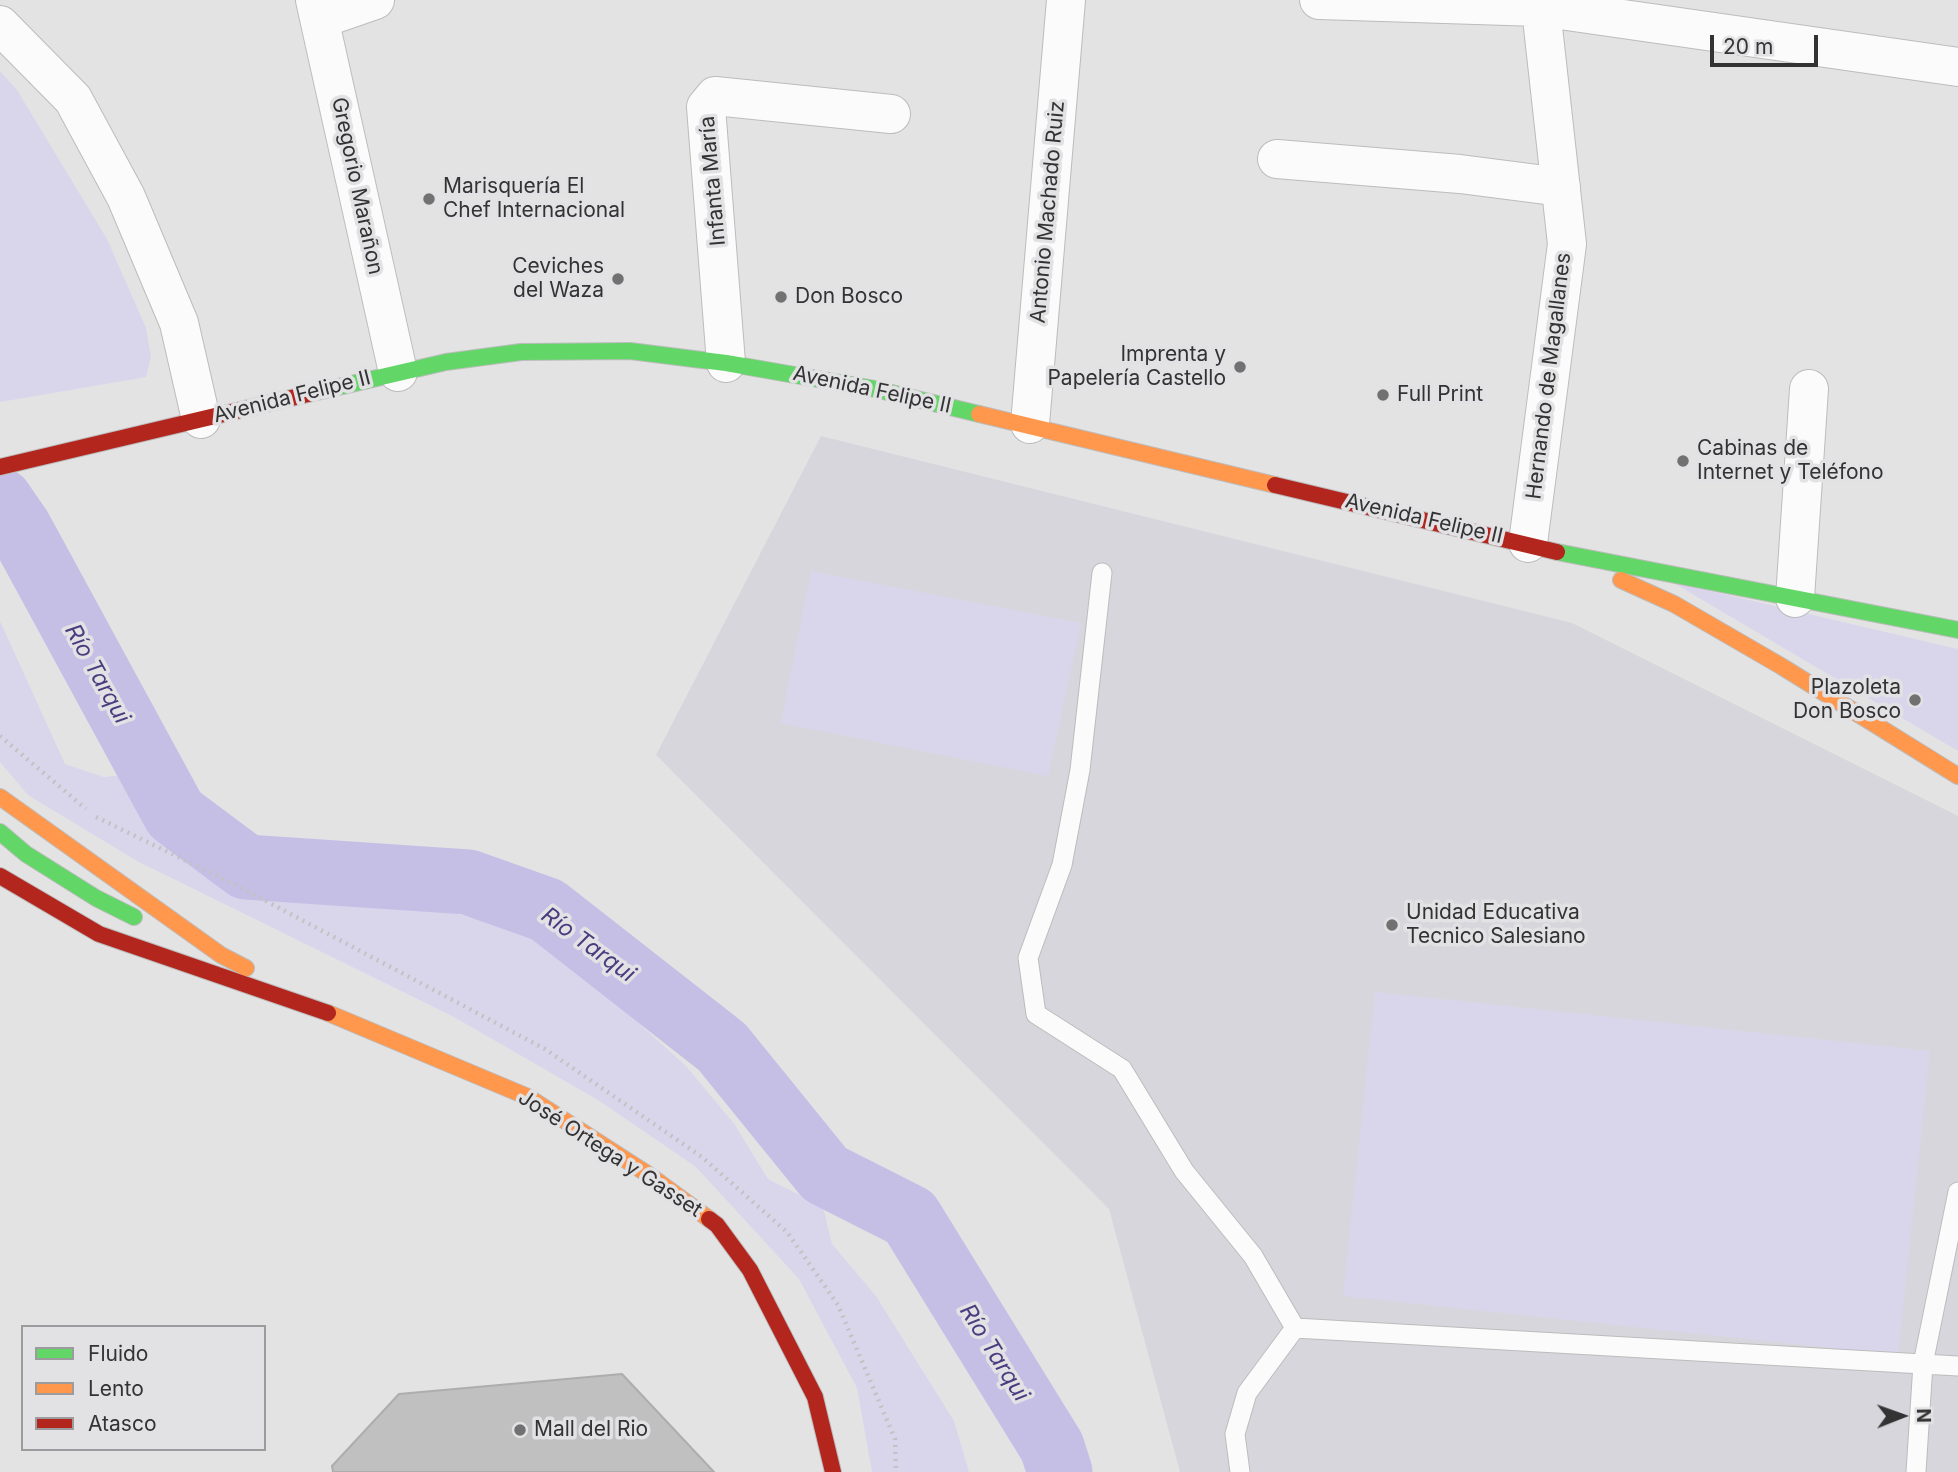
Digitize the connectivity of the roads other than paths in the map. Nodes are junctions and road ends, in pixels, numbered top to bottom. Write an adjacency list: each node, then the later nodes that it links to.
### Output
1 (374, 0): 5 (street)
2 (1066, 0): 15 (street, Antonio Machado Ruiz)
3 (1319, 0): 4 (street)
4 (1539, 4): 7 (street); 10 (street, Hernando de Magallanes)
5 (318, 10): 12 (street, Gregorio Marañon)
6 (0, 26): 14 (street)
7 (1958, 67)
8 (891, 114): 11 (street, Infanta María)
9 (1278, 159): 10 (street)
10 (1561, 187): 18 (street, Hernando de Magallanes)
11 (726, 363): 12 (main road, Avenida Felipe II); 15 (main road, Avenida Felipe II)
12 (398, 372): 14 (main road, Avenida Felipe II)
13 (1810, 389): 21 (street)
14 (186, 423): 16 (main road, Avenida Felipe II); 17 (main road, Avenida Felipe II)
15 (1030, 424): 18 (main road, Avenida Felipe II)
16 (13, 446)
17 (0, 467)
18 (1528, 543): 19 (main road, Avenida Felipe II)
19 (1565, 554): 21 (main road, Avenida Felipe II); 23 (main road, Avenida Felipe II)
20 (1101, 573): 29 (lane)
21 (1795, 598): 22 (main road, Avenida Felipe II)
22 (1958, 629)
23 (1958, 776)
24 (0, 797): 27 (main road, José Ortega y Gasset)
25 (0, 832): 27 (main road)
26 (0, 876): 27 (main road, José Ortega y Gasset)
27 (324, 1010): 32 (main road, José Ortega y Gasset)
28 (1958, 1192): 30 (lane)
29 (1296, 1328): 30 (lane); 33 (lane)
30 (1923, 1364): 31 (lane); 34 (lane)
31 (1958, 1366)
32 (833, 1472)
33 (1240, 1472)
34 (1916, 1472)

